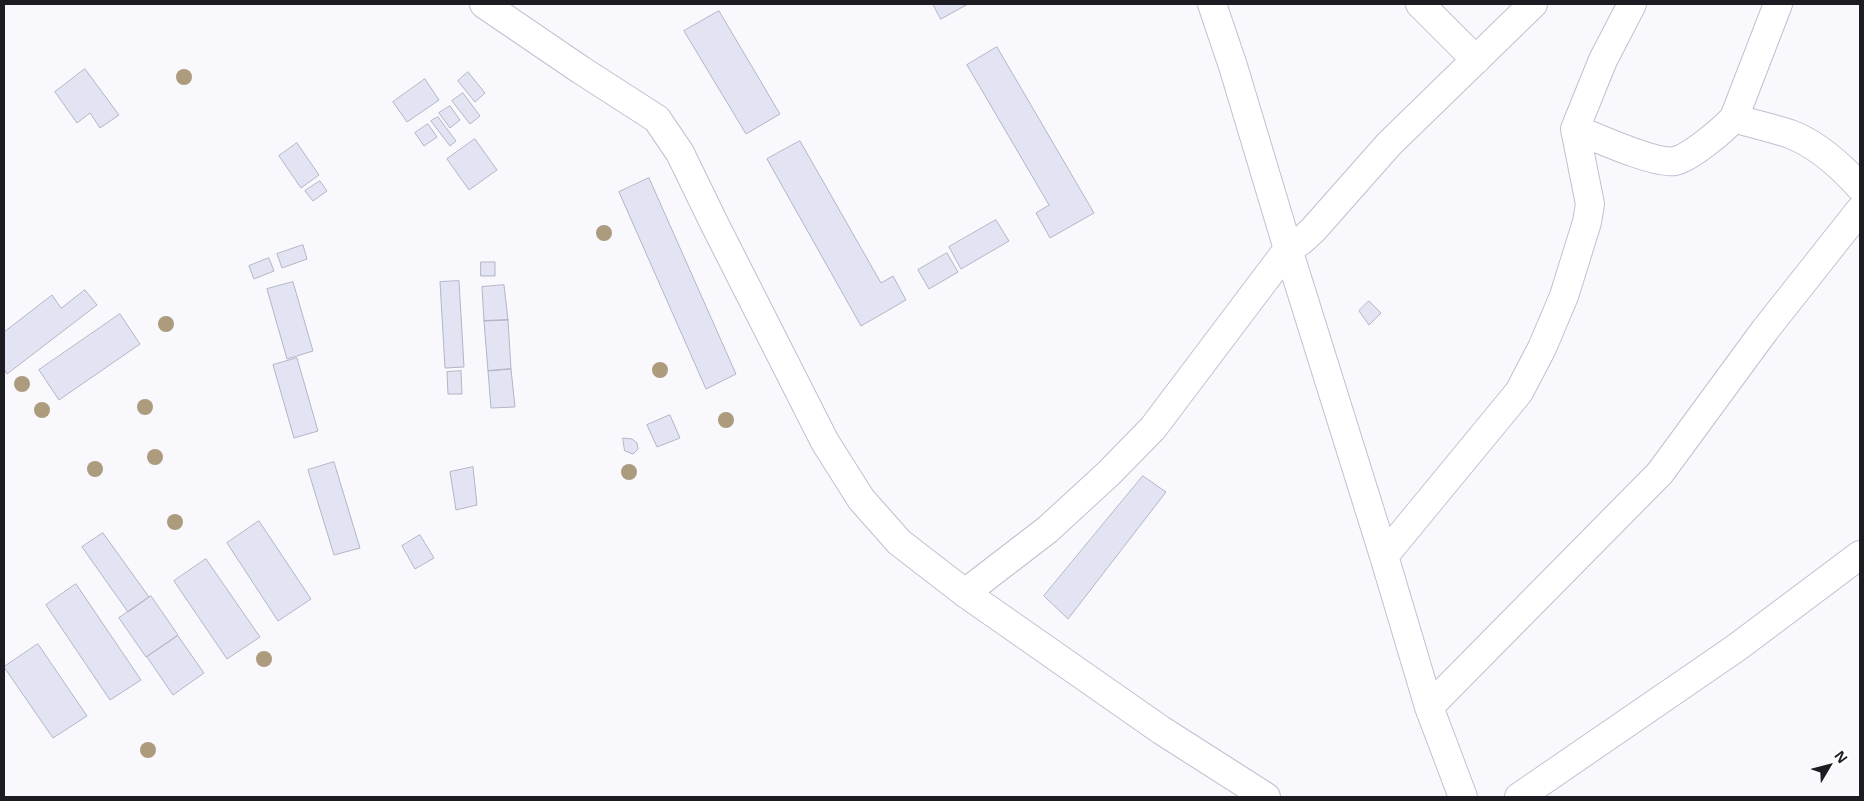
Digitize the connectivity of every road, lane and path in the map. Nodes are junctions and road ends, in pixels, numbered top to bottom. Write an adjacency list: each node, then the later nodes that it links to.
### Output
1 (484, 4): 15 (street)
2 (1212, 4): 12 (street)
3 (1420, 4): 7 (street)
4 (1533, 4): 7 (street)
5 (1632, 4): 9 (street)
6 (1778, 4): 8 (street)
7 (1476, 60): 12 (street)
8 (1734, 118): 9 (street); 10 (street)
9 (1575, 129): 14 (street)
10 (1860, 187)
11 (1860, 210): 16 (street)
12 (1288, 249): 14 (street); 15 (street)
13 (1860, 555): 19 (street)
14 (1384, 556): 16 (street)
15 (965, 593): 17 (street)
16 (1428, 707): 18 (street)
17 (1266, 797)
18 (1463, 797)
19 (1519, 797)

